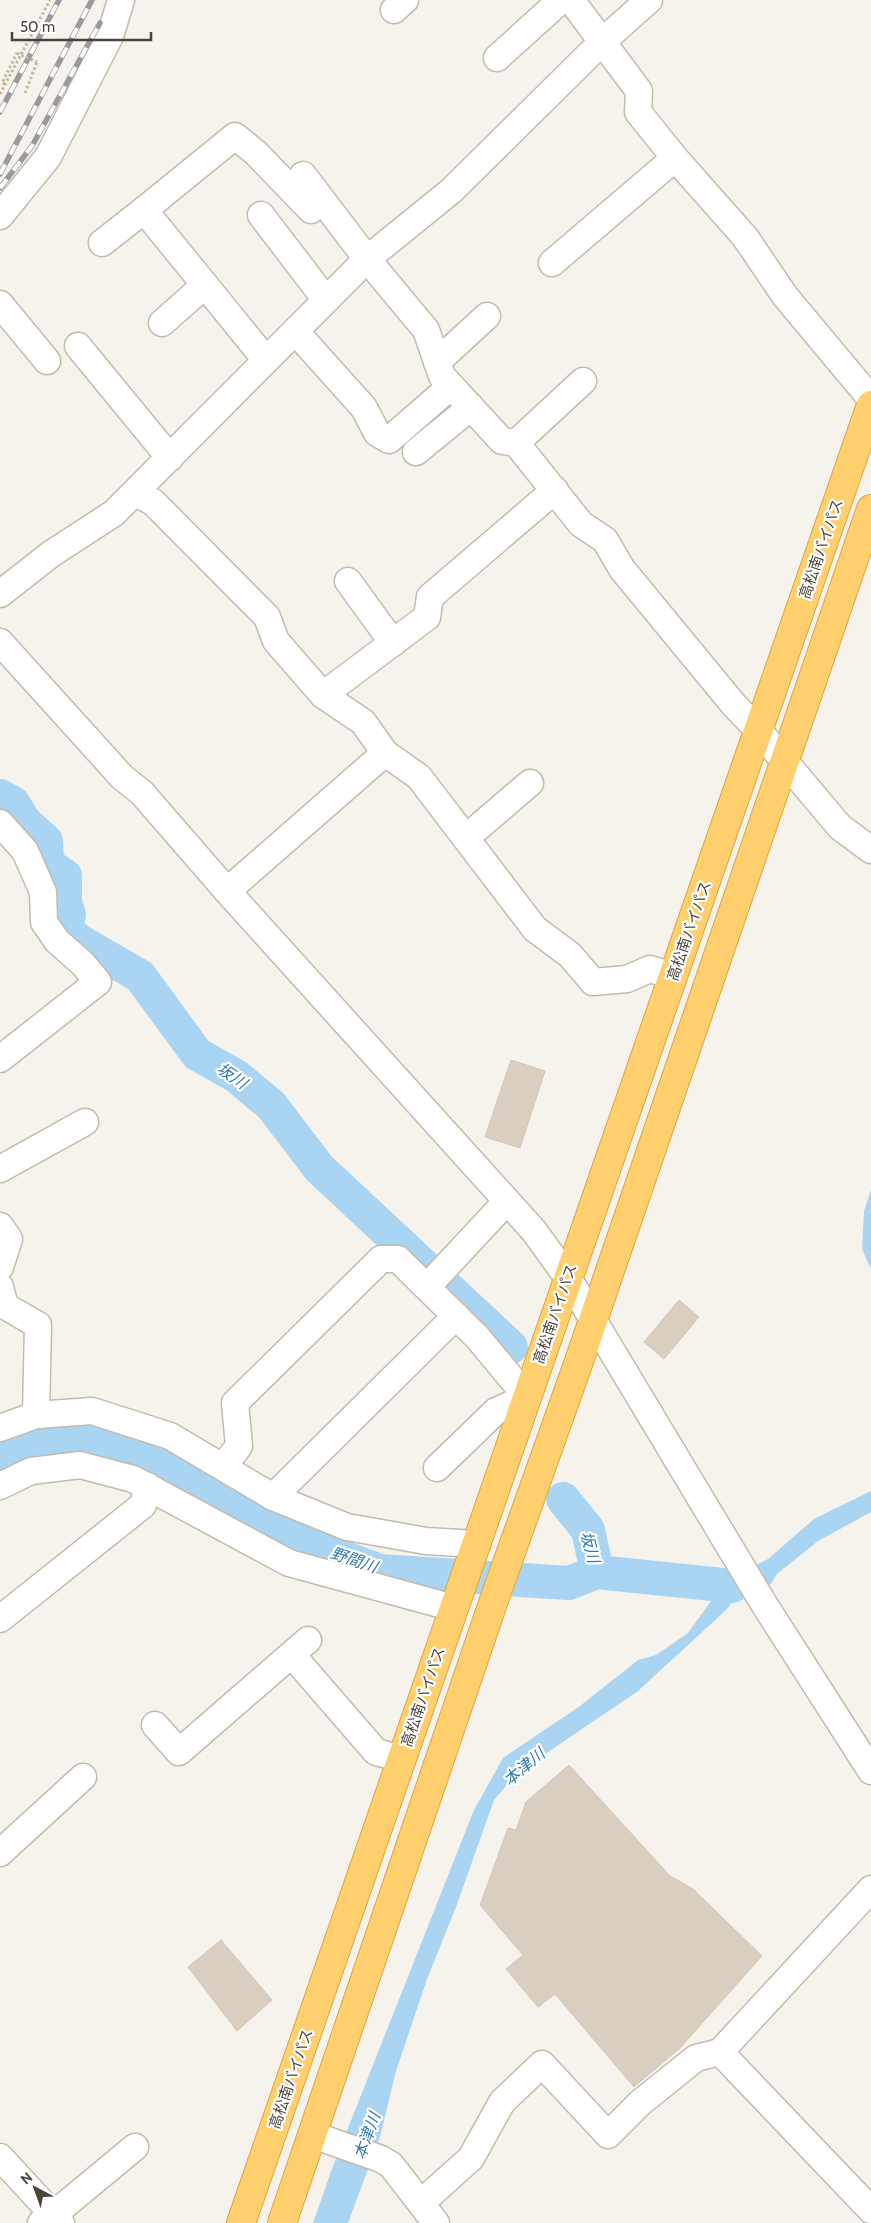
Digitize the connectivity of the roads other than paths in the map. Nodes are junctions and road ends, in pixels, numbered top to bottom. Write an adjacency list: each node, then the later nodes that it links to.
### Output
1 (121, 0): 11 (street)
2 (561, 0): 6 (street)
3 (571, 0): 5 (street)
4 (649, 0): 5 (street)
5 (603, 41): 7 (street); 14 (street)
6 (497, 58)
7 (675, 158): 13 (street); 27 (street)
8 (303, 175): 14 (street)
9 (144, 210): 12 (street); 14 (street); 15 (street)
10 (261, 215): 16 (street)
11 (0, 216)
12 (102, 243)
13 (552, 263)
14 (362, 264): 16 (street); 24 (street)
15 (205, 285): 19 (street); 22 (street)
16 (326, 300): 20 (street)
17 (0, 304): 23 (street)
18 (487, 316): 24 (street)
19 (162, 323)
20 (295, 331): 22 (street); 26 (street)
21 (78, 346): 32 (street)
22 (266, 360): 32 (street)
23 (47, 361)
24 (437, 362): 26 (street)
25 (583, 381): 30 (street)
26 (451, 386): 29 (street)
27 (871, 399)
28 (871, 405): 41 (highway, 高松南バイパス)
29 (471, 407): 30 (street); 31 (street)
30 (516, 443): 33 (street)
31 (416, 452)
32 (170, 458): 34 (street)
33 (555, 490): 39 (street); 41 (street)
34 (134, 493): 37 (street); 40 (street)
35 (871, 509): 43 (highway)
36 (348, 581): 39 (street)
37 (0, 594)
38 (0, 642): 48 (street)
39 (393, 643): 40 (street)
40 (323, 695): 42 (street)
41 (759, 731): 43 (street); 49 (highway, 高松南バイパス)
42 (385, 753): 46 (street); 48 (street)
43 (784, 760): 47 (street); 60 (highway)
44 (530, 784): 46 (street)
45 (0, 823): 50 (street)
46 (467, 838): 49 (street)
47 (871, 850)
48 (227, 891): 53 (street)
49 (673, 976): 56 (highway, 高松南バイパス)
50 (0, 1059)
51 (85, 1122): 52 (street)
52 (0, 1170)
53 (506, 1202): 56 (street); 57 (street)
54 (0, 1226): 55 (street)
55 (0, 1267)
56 (568, 1278): 60 (street); 61 (highway, 高松南バイパス)
57 (434, 1279): 59 (street); 64 (street)
58 (0, 1287): 62 (street)
59 (456, 1316): 61 (street); 68 (street)
60 (592, 1321): 74 (street); 79 (highway)
61 (527, 1397): 65 (street); 69 (highway, 高松南バイパス)
62 (36, 1415): 63 (street); 64 (street)
63 (0, 1428)
64 (223, 1467): 68 (street)
65 (437, 1468)
66 (0, 1486): 67 (street)
67 (148, 1486): 70 (street); 71 (street)
68 (273, 1497): 69 (street)
69 (477, 1544): 70 (highway, 高松南バイパス)
70 (456, 1603): 73 (highway, 高松南バイパス)
71 (0, 1619)
72 (156, 1726): 73 (street)
73 (402, 1759): 85 (highway, 高松南バイパス)
74 (871, 1771)
75 (83, 1777): 76 (street)
76 (0, 1853)
77 (871, 1889): 78 (street)
78 (720, 2052): 82 (street); 83 (street)
79 (313, 2135): 83 (street); 86 (highway)
80 (135, 2147): 84 (street)
81 (0, 2157): 84 (street)
82 (871, 2210)
83 (429, 2213)
84 (52, 2220)
85 (241, 2223)
86 (282, 2223)

